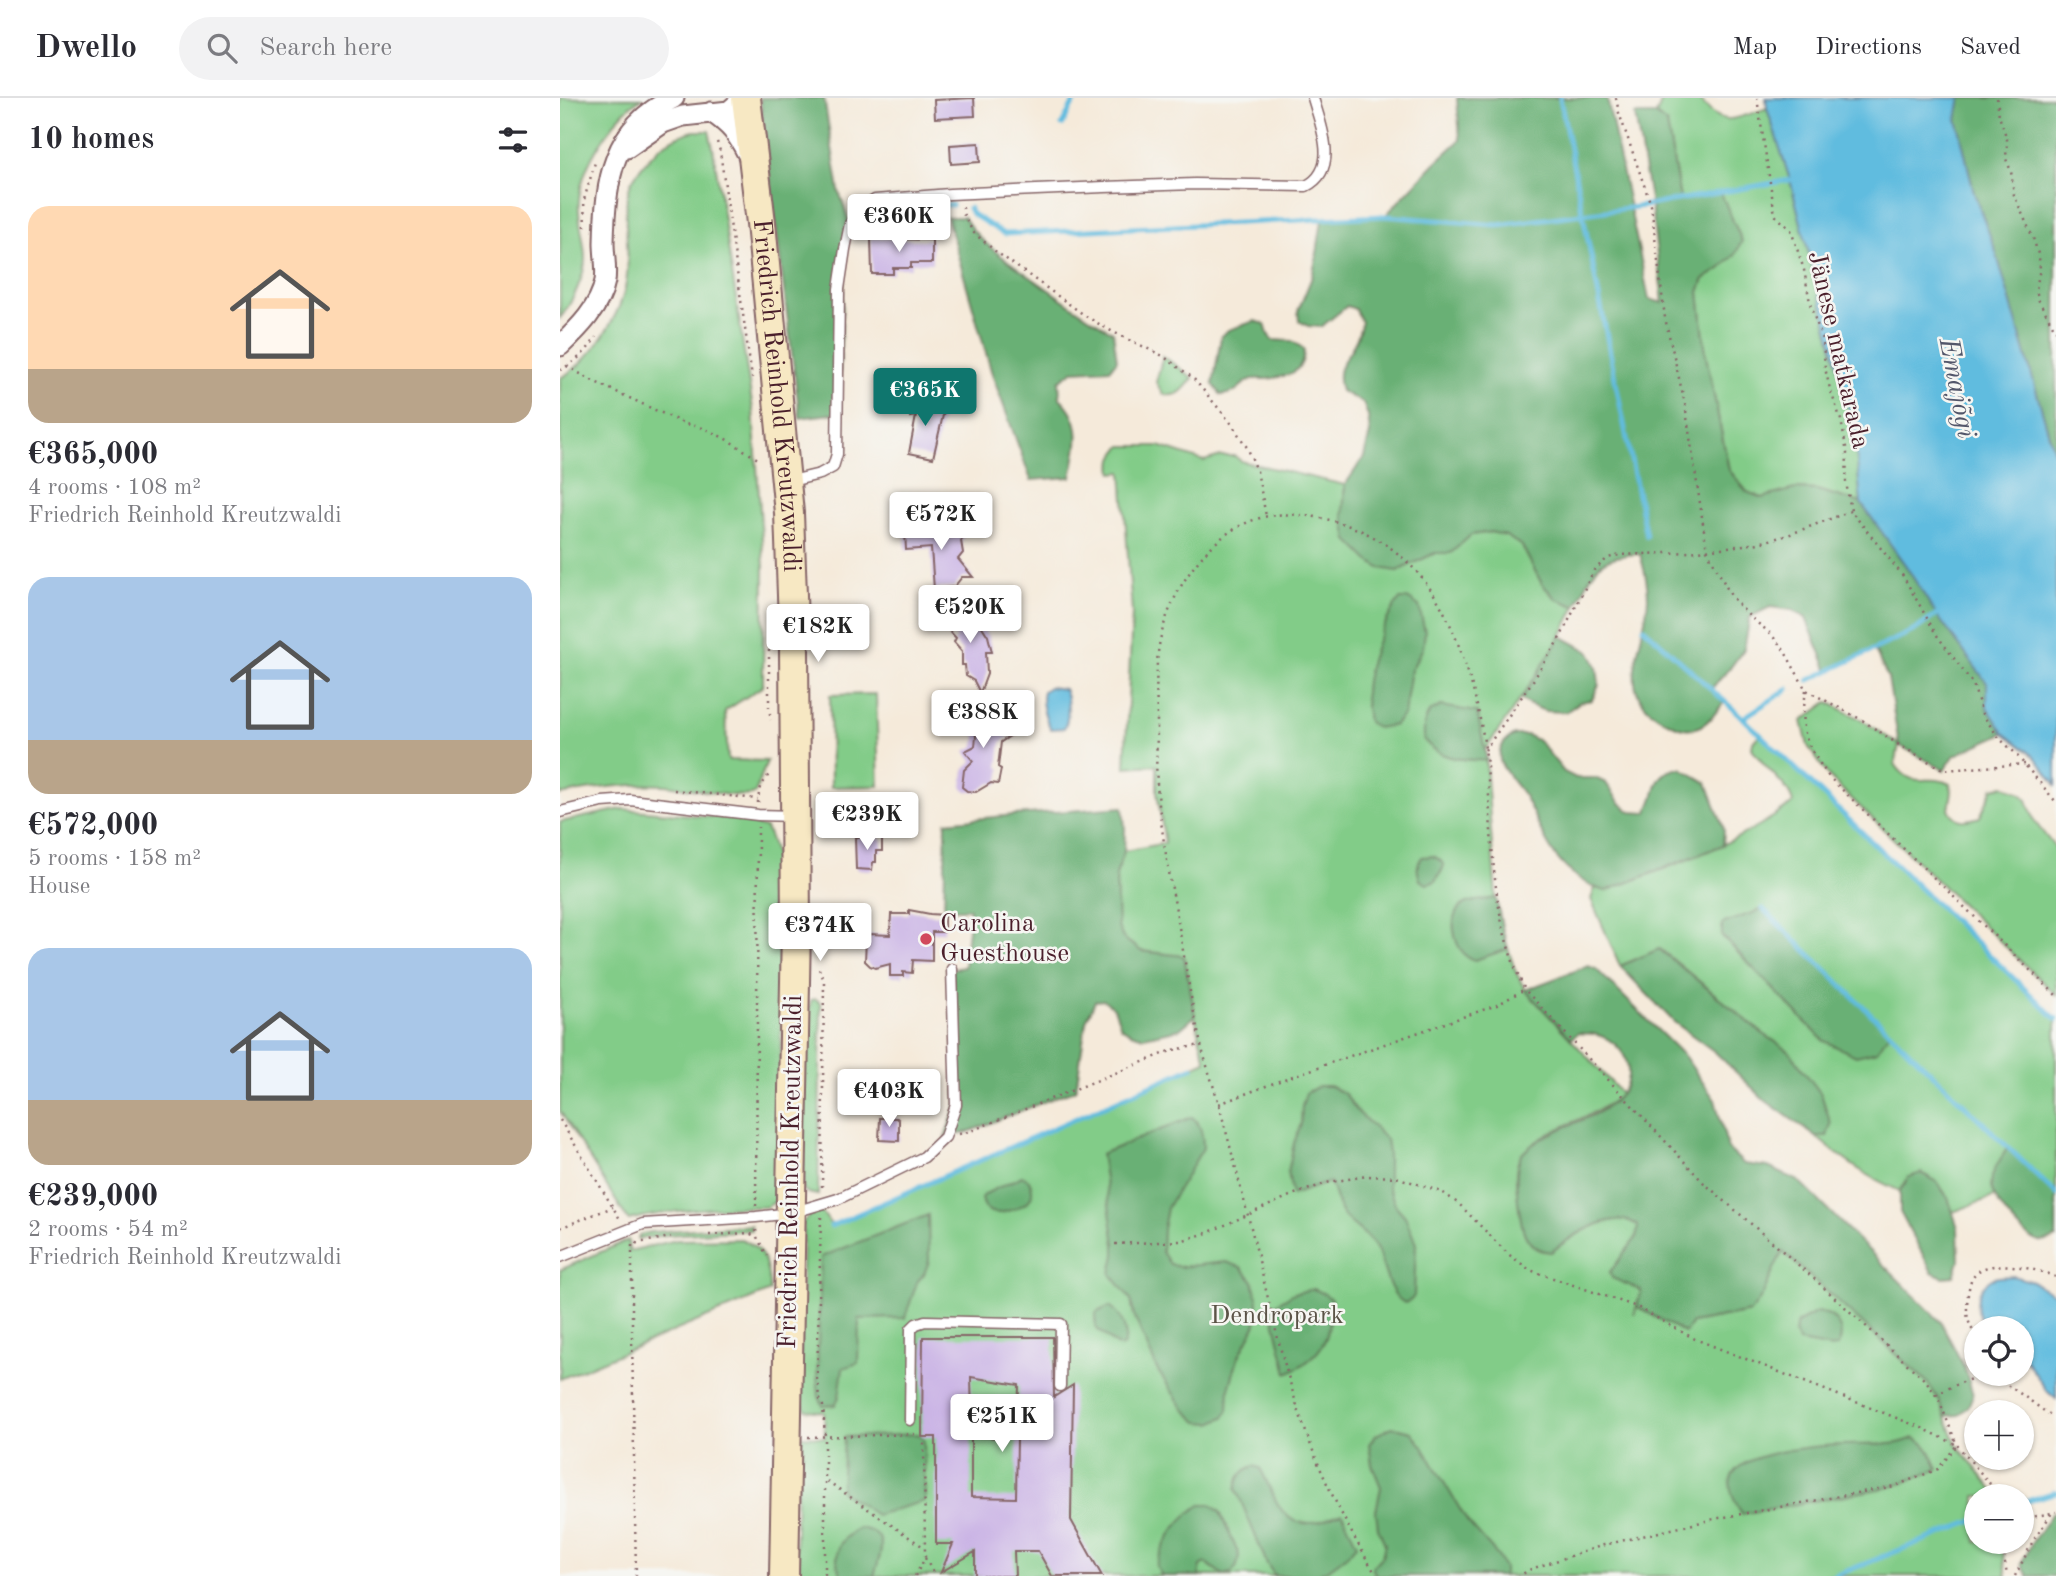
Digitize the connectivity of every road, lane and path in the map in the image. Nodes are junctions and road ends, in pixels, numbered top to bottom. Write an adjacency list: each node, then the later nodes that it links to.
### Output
1 (674, 98): 8 (street)
2 (745, 98): 7 (street); 9 (main road, Friedrich Reinhold Kreutzwaldi)
3 (1313, 98): 10 (lane)
4 (1616, 98): 21 (path)
5 (1757, 98): 19 (path, Jänese matkarada)
6 (1997, 98): 11 (path)
7 (711, 113): 8 (street); 9 (street); 16 (path)
8 (616, 158): 13 (street)
9 (754, 167): 18 (main road, Friedrich Reinhold Kreutzwaldi)
10 (961, 193): 18 (lane); 20 (path)
11 (2056, 331)
12 (598, 334): 14 (path)
13 (560, 346)
14 (567, 366): 15 (path); 17 (path)
15 (560, 370)
16 (754, 387)
17 (762, 450)
18 (786, 482): 31 (main road, Friedrich Reinhold Kreutzwaldi)
19 (1851, 511): 21 (path); 26 (path)
20 (1266, 517): 25 (path); 40 (path)
21 (1707, 550): 23 (path); 25 (path)
22 (769, 624): 24 (path)
23 (1806, 690): 26 (path); 37 (path)
24 (772, 731)
25 (1485, 750): 36 (path)
26 (2025, 764): 28 (path)
27 (772, 771): 30 (path)
28 (2056, 802)
29 (560, 812): 30 (lane)
30 (758, 814): 31 (lane); 48 (path)
31 (795, 816): 32 (main road, Friedrich Reinhold Kreutzwaldi)
32 (796, 899): 33 (lane); 39 (main road, Friedrich Reinhold Kreutzwaldi)
33 (808, 940)
34 (815, 961): 44 (path)
35 (952, 969): 43 (lane)
36 (1525, 990): 41 (path); 63 (path)
37 (2056, 995)
38 (807, 998): 39 (lane)
39 (794, 1026): 46 (main road, Friedrich Reinhold Kreutzwaldi)
40 (1201, 1045): 41 (path); 43 (path)
41 (1219, 1104): 47 (path)
42 (560, 1120): 45 (path)
43 (945, 1137): 44 (lane)
44 (822, 1203): 46 (lane); 68 (path)
45 (614, 1207): 49 (path); 50 (path)
46 (791, 1213): 48 (lane); 76 (main road, Friedrich Reinhold Kreutzwaldi)
47 (1248, 1215): 56 (path); 67 (path); 80 (path)
48 (756, 1217): 50 (lane); 54 (path)
49 (560, 1228)
50 (627, 1230): 55 (path); 57 (lane)
51 (749, 1233): 52 (path)
52 (699, 1235)
53 (674, 1236): 55 (path)
54 (757, 1237)
55 (632, 1244): 75 (path)
56 (1115, 1244)
57 (560, 1257)
58 (2056, 1276): 59 (path)
59 (1967, 1316)
60 (1964, 1382): 63 (path)
61 (1060, 1386): 65 (lane)
62 (2010, 1386): 64 (path)
63 (1936, 1395): 67 (path)
64 (2056, 1417)
65 (910, 1420)
66 (924, 1440): 72 (path)
67 (1957, 1445): 69 (path); 81 (path)
68 (827, 1481): 72 (path); 77 (path)
69 (1990, 1484)
70 (2054, 1513): 71 (path); 83 (path)
71 (2034, 1515)
72 (925, 1548): 74 (path)
73 (2004, 1554): 82 (path)
74 (925, 1559): 78 (path); 79 (path)
75 (636, 1576)
76 (784, 1576)
77 (825, 1576)
78 (915, 1576)
79 (935, 1576)
80 (1377, 1576)
81 (1519, 1576)
82 (2007, 1576)
83 (2015, 1576)

